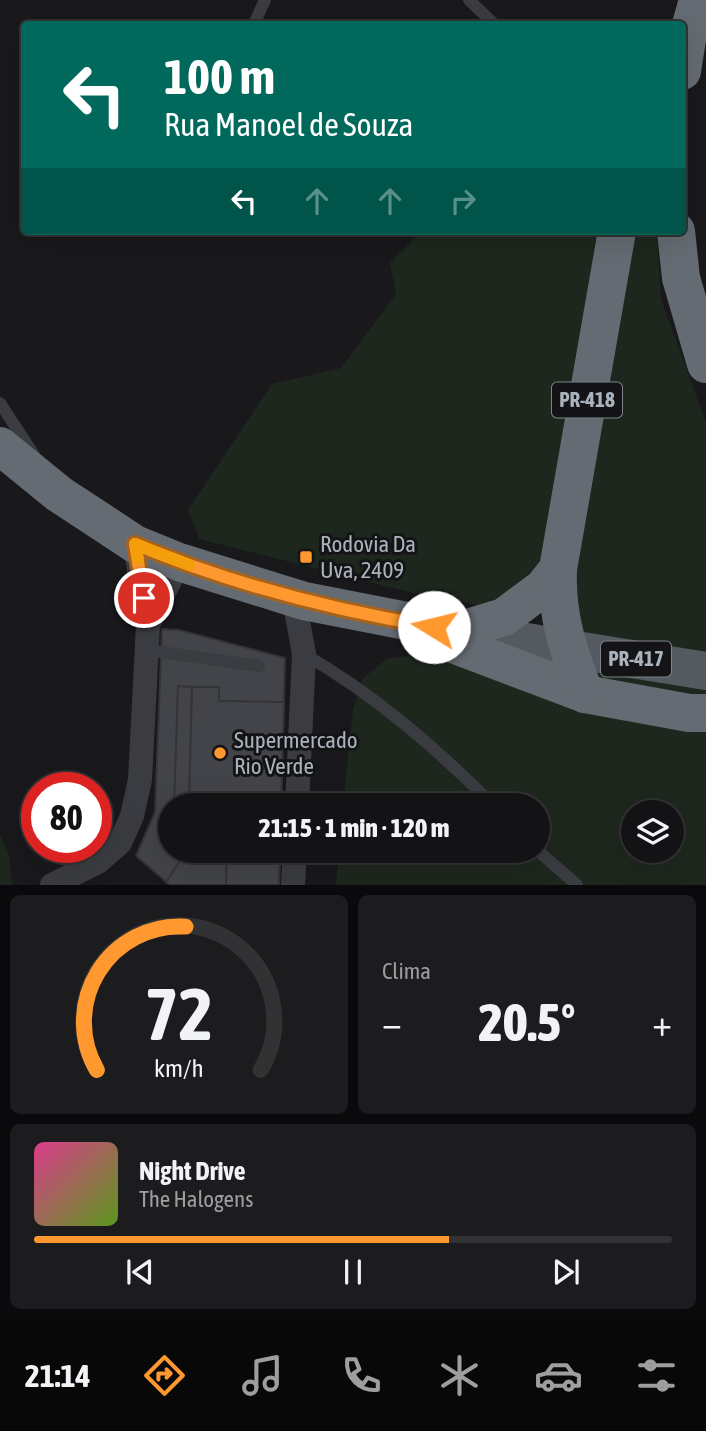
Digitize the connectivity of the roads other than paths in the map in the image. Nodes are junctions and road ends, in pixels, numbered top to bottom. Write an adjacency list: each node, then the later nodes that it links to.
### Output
1 (265, 0): 5 (lane)
2 (469, 0): 6 (lane)
3 (685, 0): 7 (highway)
4 (698, 0): 8 (highway)
5 (255, 21)
6 (491, 21)
7 (675, 21)
8 (686, 53)
9 (616, 235): 17 (highway, PR-418)
10 (676, 235): 11 (highway)
11 (706, 364)
12 (0, 403): 14 (lane)
13 (0, 446): 14 (highway, PR-417)
14 (59, 494): 15 (highway, PR-417)
15 (135, 544): 16 (highway, PR-417); 20 (street)
16 (179, 562): 18 (highway, PR-417); 20 (street)
17 (558, 569): 21 (highway); 22 (highway, PR-418)
18 (294, 599): 19 (highway, PR-417); 24 (street)
19 (384, 619): 21 (highway, PR-417); 27 (highway)
20 (148, 625): 23 (street)
21 (458, 631): 22 (main road, PR-417)
22 (566, 647): 26 (main road, PR-417); 27 (highway)
23 (146, 650): 25 (lane); 33 (street)
24 (304, 654): 29 (street); 30 (lane)
25 (259, 666)
26 (706, 671)
27 (585, 694): 28 (highway)
28 (700, 710)
29 (298, 793)
30 (480, 793)
31 (550, 861): 35 (lane)
32 (294, 863): 34 (street)
33 (52, 885)
34 (293, 885)
35 (577, 885)

